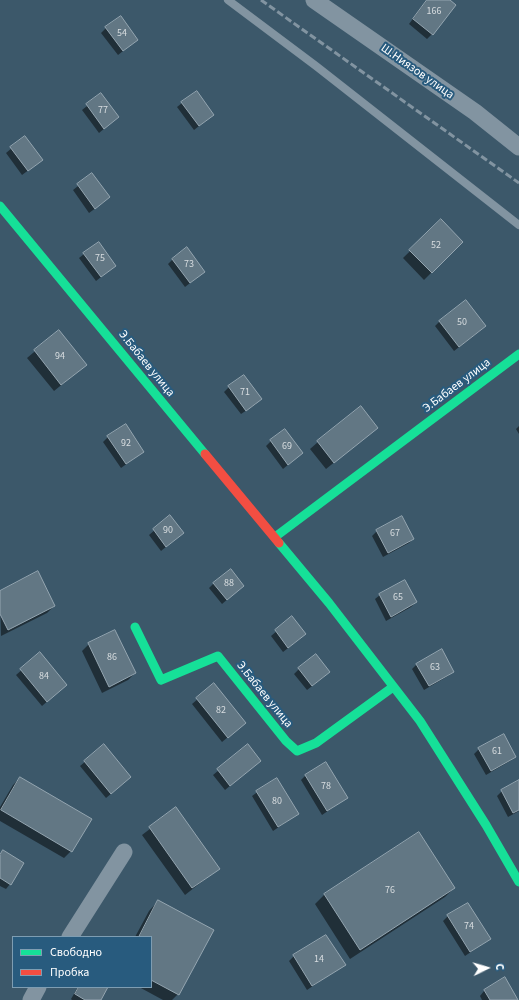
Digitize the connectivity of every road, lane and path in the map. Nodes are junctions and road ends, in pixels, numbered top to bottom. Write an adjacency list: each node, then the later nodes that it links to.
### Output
1 (228, 0): 5 (lane)
2 (314, 0): 3 (street, Ш.Ниязов улица)
3 (519, 147)
4 (0, 206): 7 (street, Э.Бабаев улица)
5 (519, 225)
6 (519, 354): 7 (street, Э.Бабаев улица)
7 (275, 537): 9 (street, Э.Бабаев улица)
8 (135, 627): 9 (street, Э.Бабаев улица)
9 (393, 687): 11 (street, Э.Бабаев улица)
10 (124, 852): 12 (street)
11 (519, 882)
12 (71, 936)
13 (37, 988): 14 (street)
14 (31, 1000)

